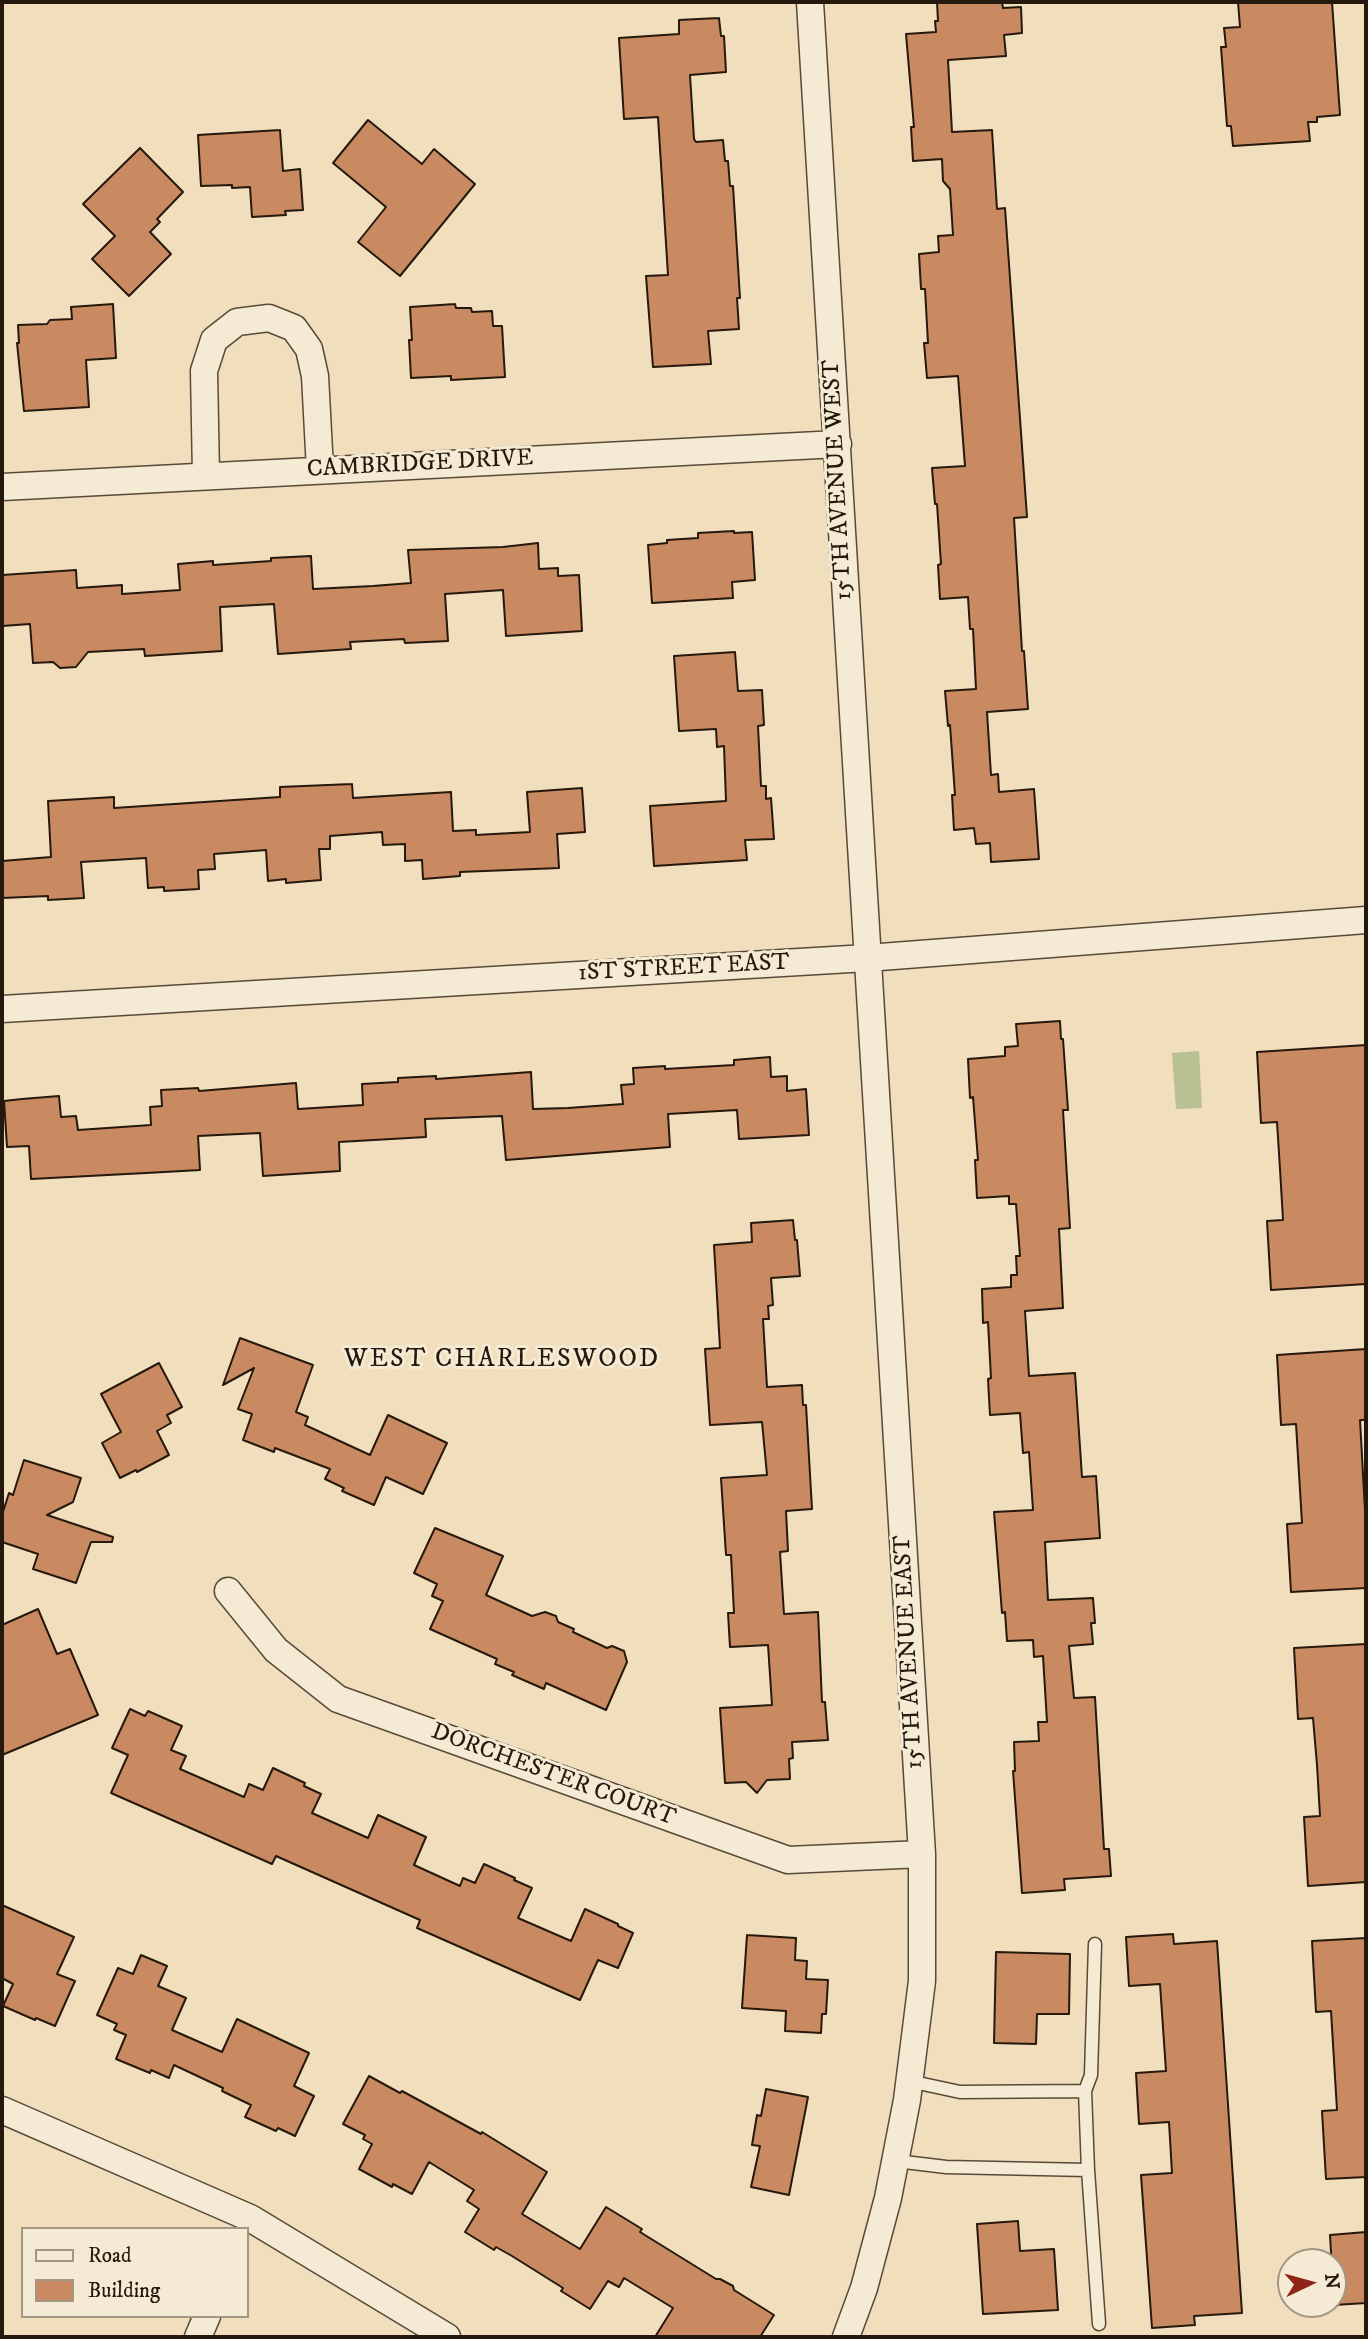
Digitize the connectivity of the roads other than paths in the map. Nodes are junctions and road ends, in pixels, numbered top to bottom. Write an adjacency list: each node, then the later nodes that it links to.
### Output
1 (810, 2): 2 (street, 15TH AVENUE WEST)
2 (838, 444): 3 (street, CAMBRIDGE DRIVE); 7 (street, 15TH AVENUE WEST)
3 (320, 470): 4 (street, CAMBRIDGE DRIVE); 4 (street)
4 (206, 476): 5 (street, CAMBRIDGE DRIVE)
5 (2, 487)
6 (1366, 920): 7 (street, 1ST STREET EAST)
7 (867, 958): 8 (street, 1ST STREET EAST); 10 (street, 15TH AVENUE EAST)
8 (2, 1009)
9 (228, 1591): 10 (street, DORCHESTER COURT)
10 (922, 1854): 12 (street, 15TH AVENUE EAST)
11 (1095, 1944): 13 (lane)
12 (909, 2081): 13 (lane); 15 (street, 15TH AVENUE EAST)
13 (1085, 2091): 16 (lane)
14 (2, 2110): 17 (street)
15 (895, 2161): 16 (lane); 22 (street, 15TH AVENUE EAST)
16 (1088, 2169): 19 (lane)
17 (248, 2224): 21 (street)
18 (206, 2318): 20 (street)
19 (1099, 2324)
20 (198, 2337)
21 (447, 2337)
22 (846, 2337)

